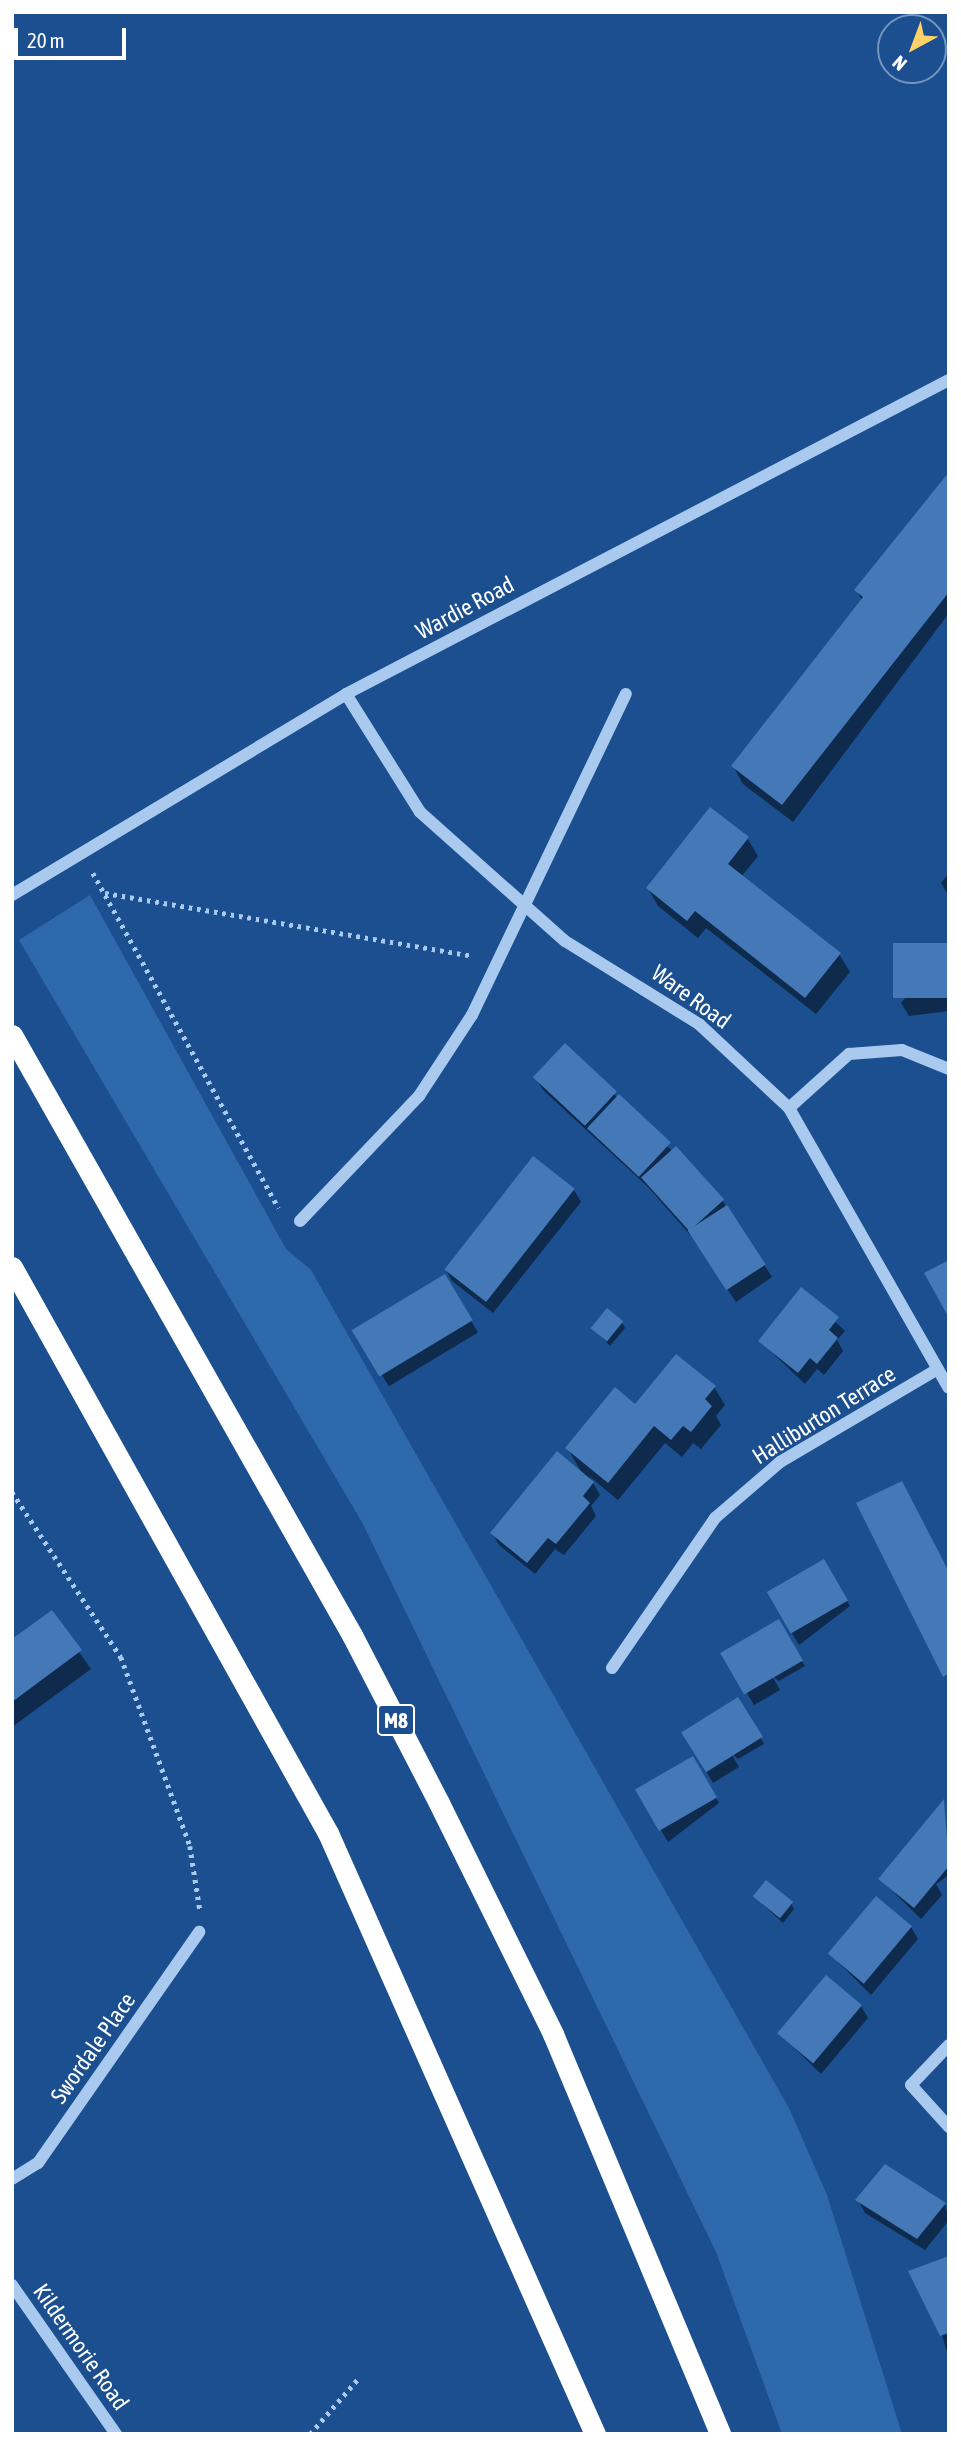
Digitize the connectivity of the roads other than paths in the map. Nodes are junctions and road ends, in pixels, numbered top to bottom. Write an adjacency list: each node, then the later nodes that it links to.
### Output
1 (949, 380): 2 (street, Wardie Road)
2 (345, 694): 4 (street, Wardie Road); 5 (street, Ware Road)
3 (626, 694): 5 (street)
4 (12, 895)
5 (528, 907): 8 (street, Ware Road); 9 (street)
6 (12, 1035): 21 (highway, M8)
7 (949, 1069): 8 (street)
8 (789, 1108): 11 (street, Ware Road)
9 (300, 1221)
10 (12, 1268): 20 (highway)
11 (938, 1369): 12 (street, Ware Road); 13 (street, Halliburton Terrace)
12 (949, 1388)
13 (611, 1668)
14 (199, 1932): 17 (street, Swordale Place)
15 (949, 2045): 16 (street)
16 (949, 2127)
17 (12, 2179)
18 (12, 2285): 19 (street, Kildermorie Road)
19 (116, 2434)
20 (595, 2434)
21 (720, 2434)

